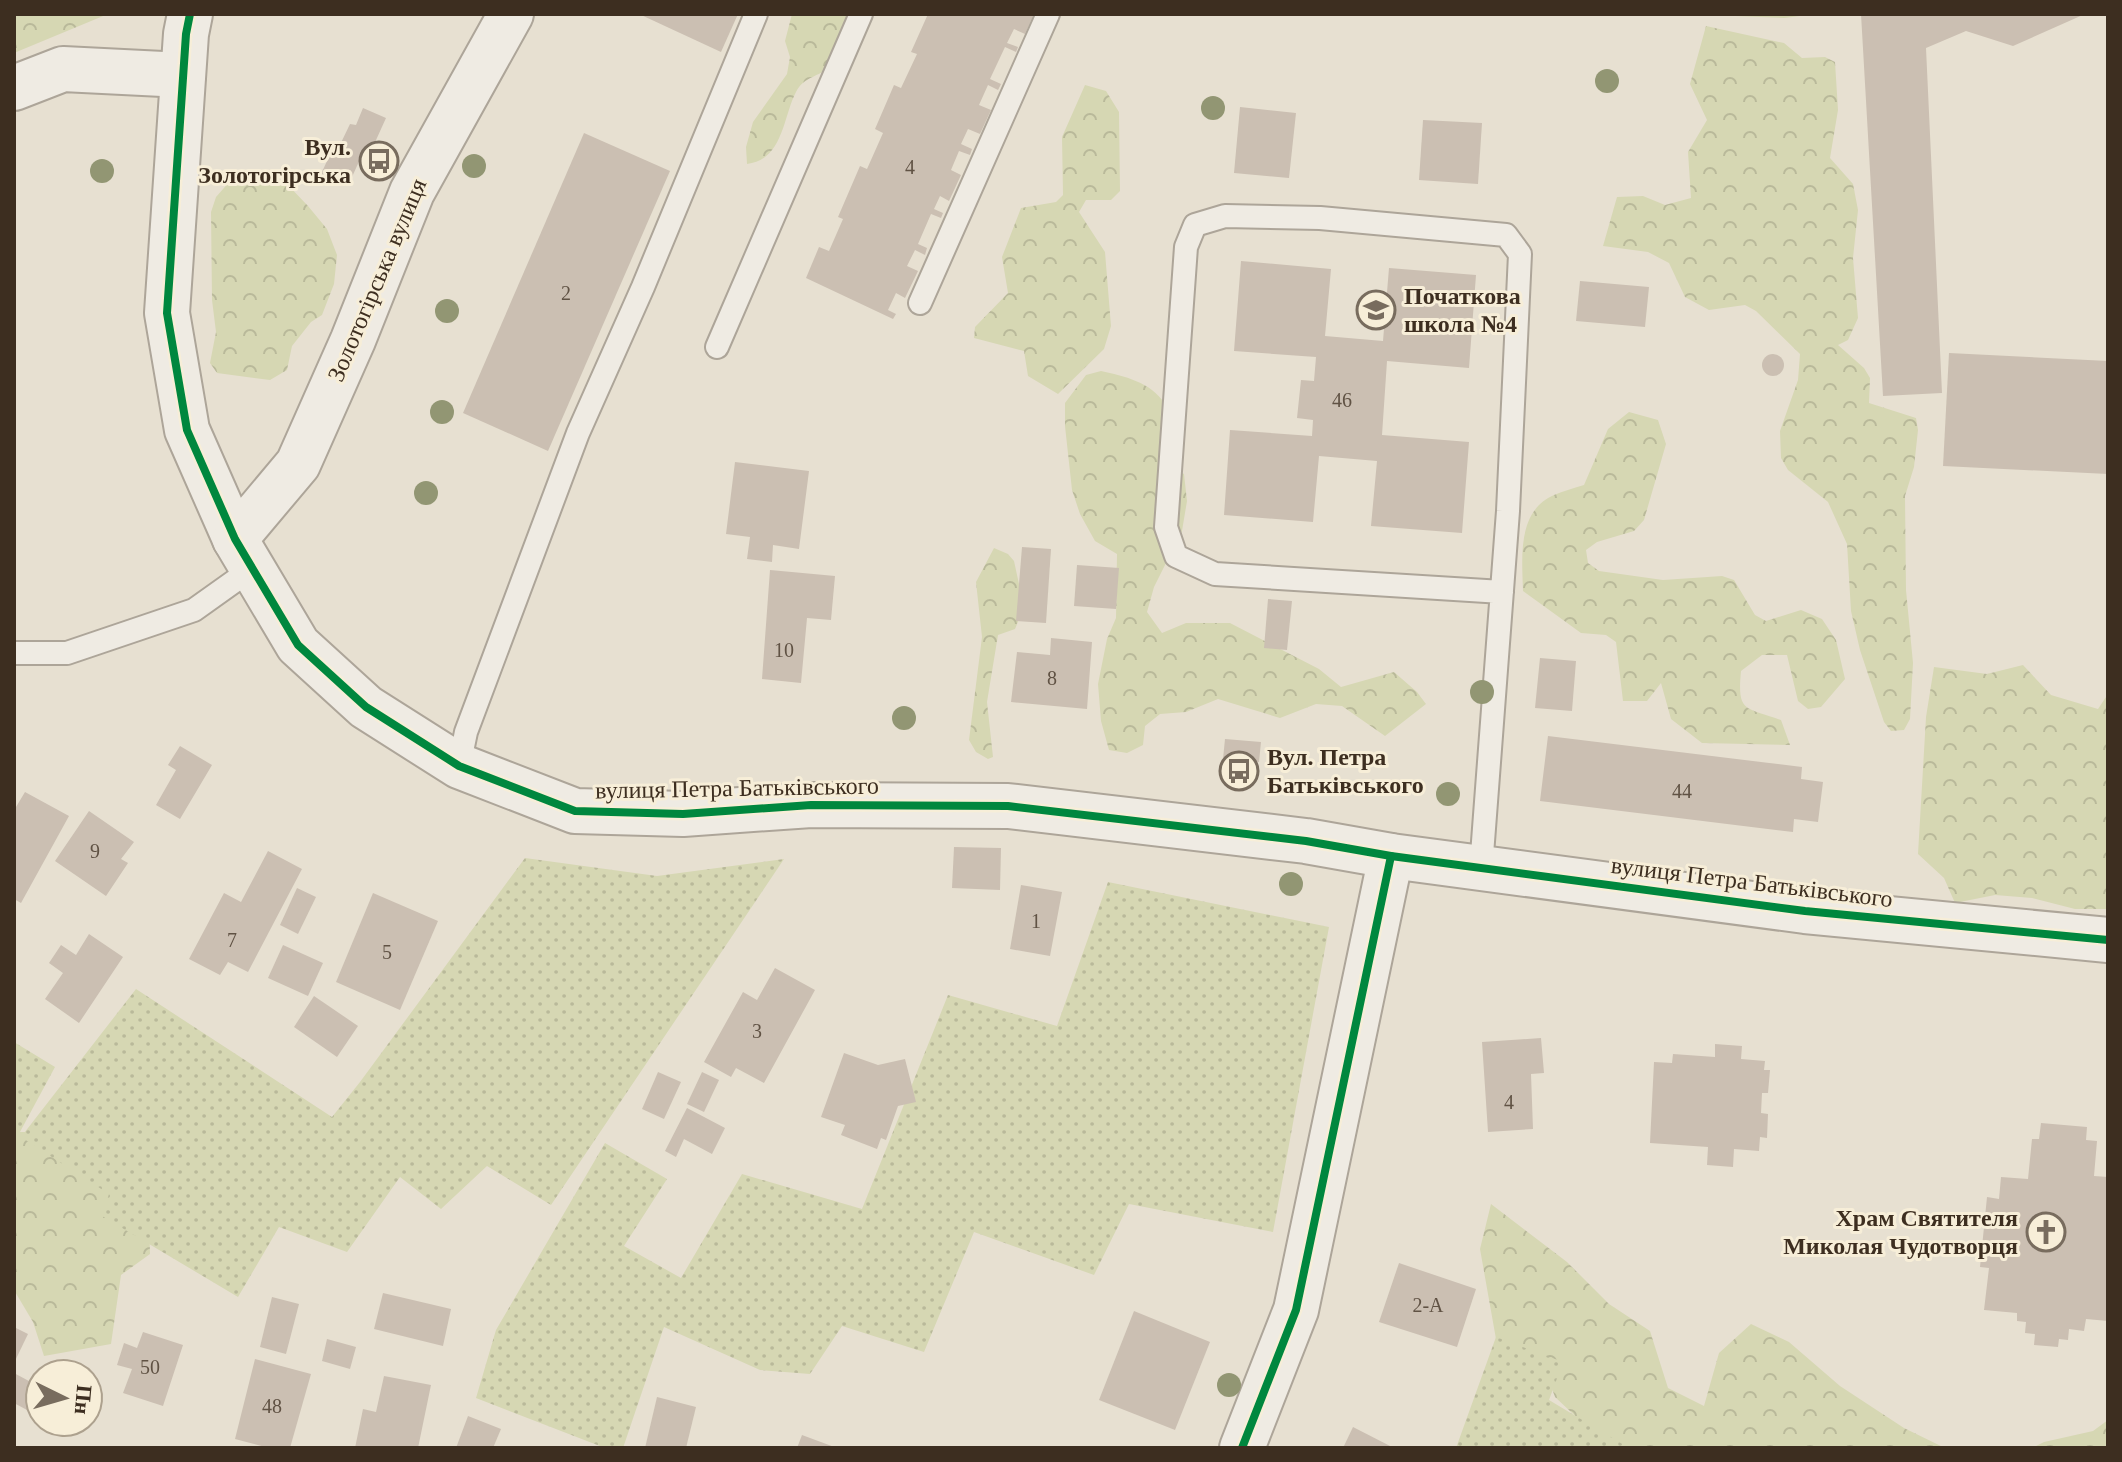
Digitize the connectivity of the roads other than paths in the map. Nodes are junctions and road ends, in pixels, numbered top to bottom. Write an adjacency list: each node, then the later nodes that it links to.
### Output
1 (190, 14): 6 (street, вулиця Петра Батьківського)
2 (511, 14): 10 (street, Золотогірська вулиця)
3 (756, 14): 13 (lane)
4 (861, 14): 9 (lane)
5 (1048, 14): 8 (lane)
6 (183, 75): 7 (street); 10 (street, вулиця Петра Батьківського)
7 (14, 88)
8 (920, 303)
9 (717, 347)
10 (244, 554): 12 (lane); 13 (street, вулиця Петра Батьківського)
11 (1502, 592): 11 (lane); 15 (lane)
12 (14, 653)
13 (459, 766): 14 (street, вулиця Петра Батьківського)
14 (1391, 856): 15 (street, вулиця Петра Батьківського); 17 (street)
15 (1481, 868): 16 (street, вулиця Петра Батьківського)
16 (2108, 940)
17 (1242, 1448)

